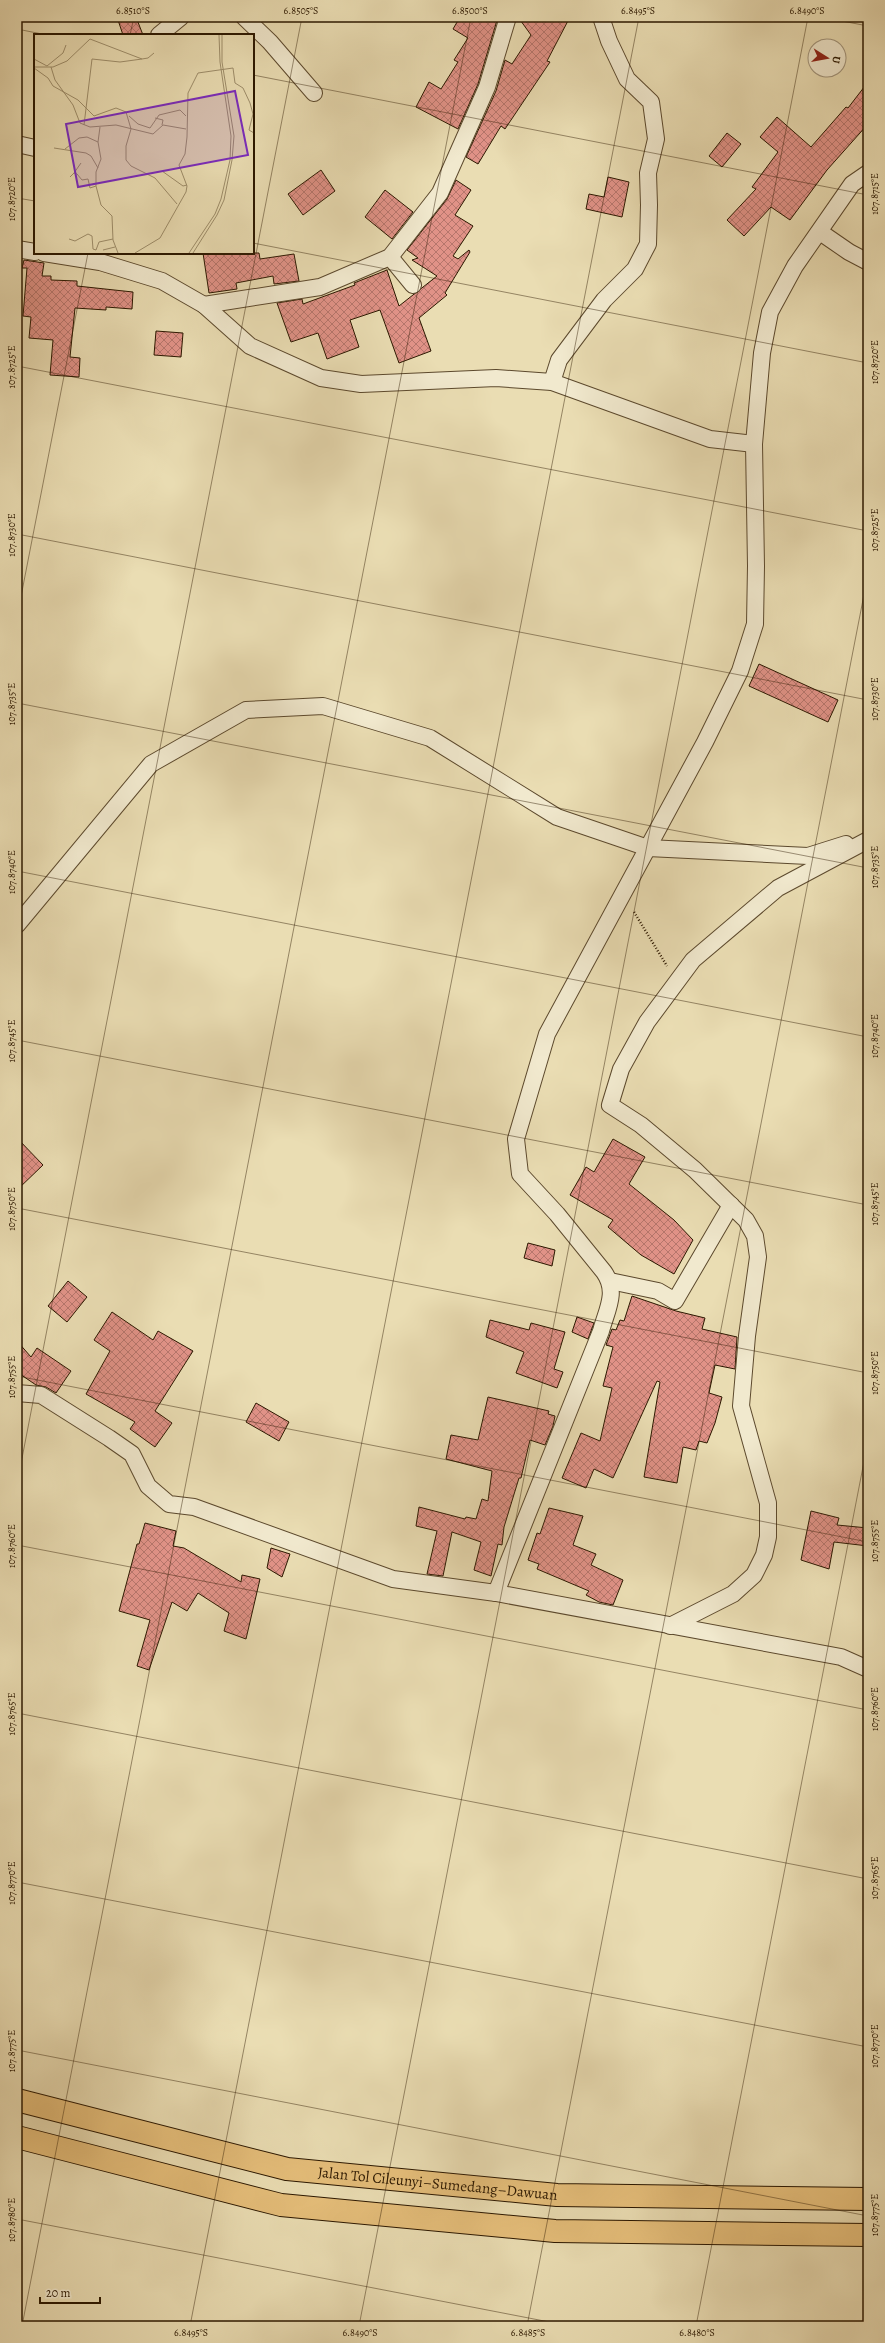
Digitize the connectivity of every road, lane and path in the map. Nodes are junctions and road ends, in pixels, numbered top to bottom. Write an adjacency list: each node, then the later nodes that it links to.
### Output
1 (181, 17): 5 (street)
2 (244, 17): 6 (street)
3 (508, 17): 14 (street)
4 (600, 17): 18 (street)
5 (160, 34)
6 (314, 93)
7 (17, 144): 8 (street)
8 (34, 148)
9 (868, 173): 10 (street)
10 (820, 232): 15 (street); 19 (street)
11 (17, 249): 12 (street)
12 (34, 252)
13 (50, 254): 17 (street)
14 (390, 257): 16 (street); 17 (street)
15 (868, 262)
16 (413, 285)
17 (204, 305): 18 (street)
18 (552, 382): 19 (street)
19 (754, 444): 22 (street)
20 (868, 836): 22 (street)
21 (868, 840): 25 (street)
22 (648, 848): 23 (street); 24 (street)
23 (623, 894): 25 (path); 27 (street)
24 (17, 925)
25 (676, 982): 26 (street)
26 (731, 1205): 27 (street); 30 (street)
27 (610, 1281): 29 (street)
28 (17, 1393): 29 (street)
29 (496, 1594): 30 (street)
30 (670, 1626): 31 (street)
31 (868, 1669)
32 (17, 2100): 34 (highway, Jalan Tol Cileunyi–Sumedang–Dawuan)
33 (17, 2137): 35 (highway)
34 (868, 2199)
35 (868, 2235)

